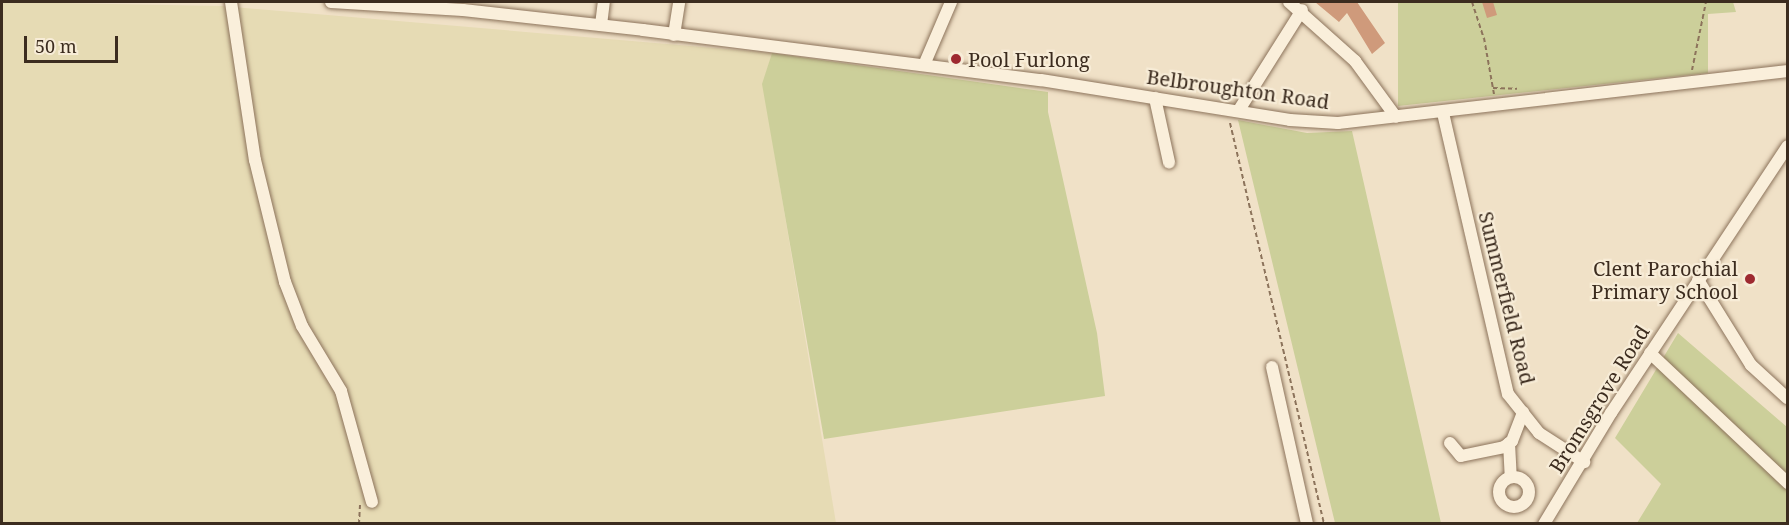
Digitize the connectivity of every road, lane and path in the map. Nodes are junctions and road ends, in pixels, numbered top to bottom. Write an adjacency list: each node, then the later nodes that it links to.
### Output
1 (231, 2): 33 (street)
2 (331, 2): 9 (street, Belbroughton Road)
3 (604, 2): 9 (street)
4 (679, 2): 10 (street)
5 (951, 2): 11 (street)
6 (1472, 2): 14 (path)
7 (1706, 2): 13 (path)
8 (1296, 5): 18 (street); 20 (street)
9 (601, 25): 10 (street, Belbroughton Road)
10 (674, 34): 11 (street, Belbroughton Road)
11 (924, 65): 16 (street, Belbroughton Road)
12 (1788, 71): 17 (street, Belbroughton Road)
13 (1681, 72)
14 (1493, 88): 15 (path); 17 (path)
15 (1524, 89)
16 (1155, 98): 18 (street, Belbroughton Road); 22 (street)
17 (1496, 106): 19 (street, Belbroughton Road)
18 (1234, 110): 20 (street, Belbroughton Road); 35 (path)
19 (1443, 112): 20 (street, Belbroughton Road); 27 (street, Summerfield Road)
20 (1396, 117)
21 (1788, 146): 23 (street, Bromsgrove Road)
22 (1169, 162)
23 (1698, 280): 24 (street, Bromsgrove Road); 26 (street)
24 (1650, 353): 30 (street, Bromsgrove Road); 32 (street)
25 (1272, 367): 34 (street)
26 (1787, 398)
27 (1523, 412): 28 (street); 30 (street, Summerfield Road)
28 (1509, 443): 29 (street); 31 (street)
29 (1450, 444)
30 (1584, 462): 36 (street, Bromsgrove Road)
31 (1511, 477)
32 (1788, 483)
33 (372, 502)
34 (1306, 524)
35 (1324, 524)
36 (1544, 524)

